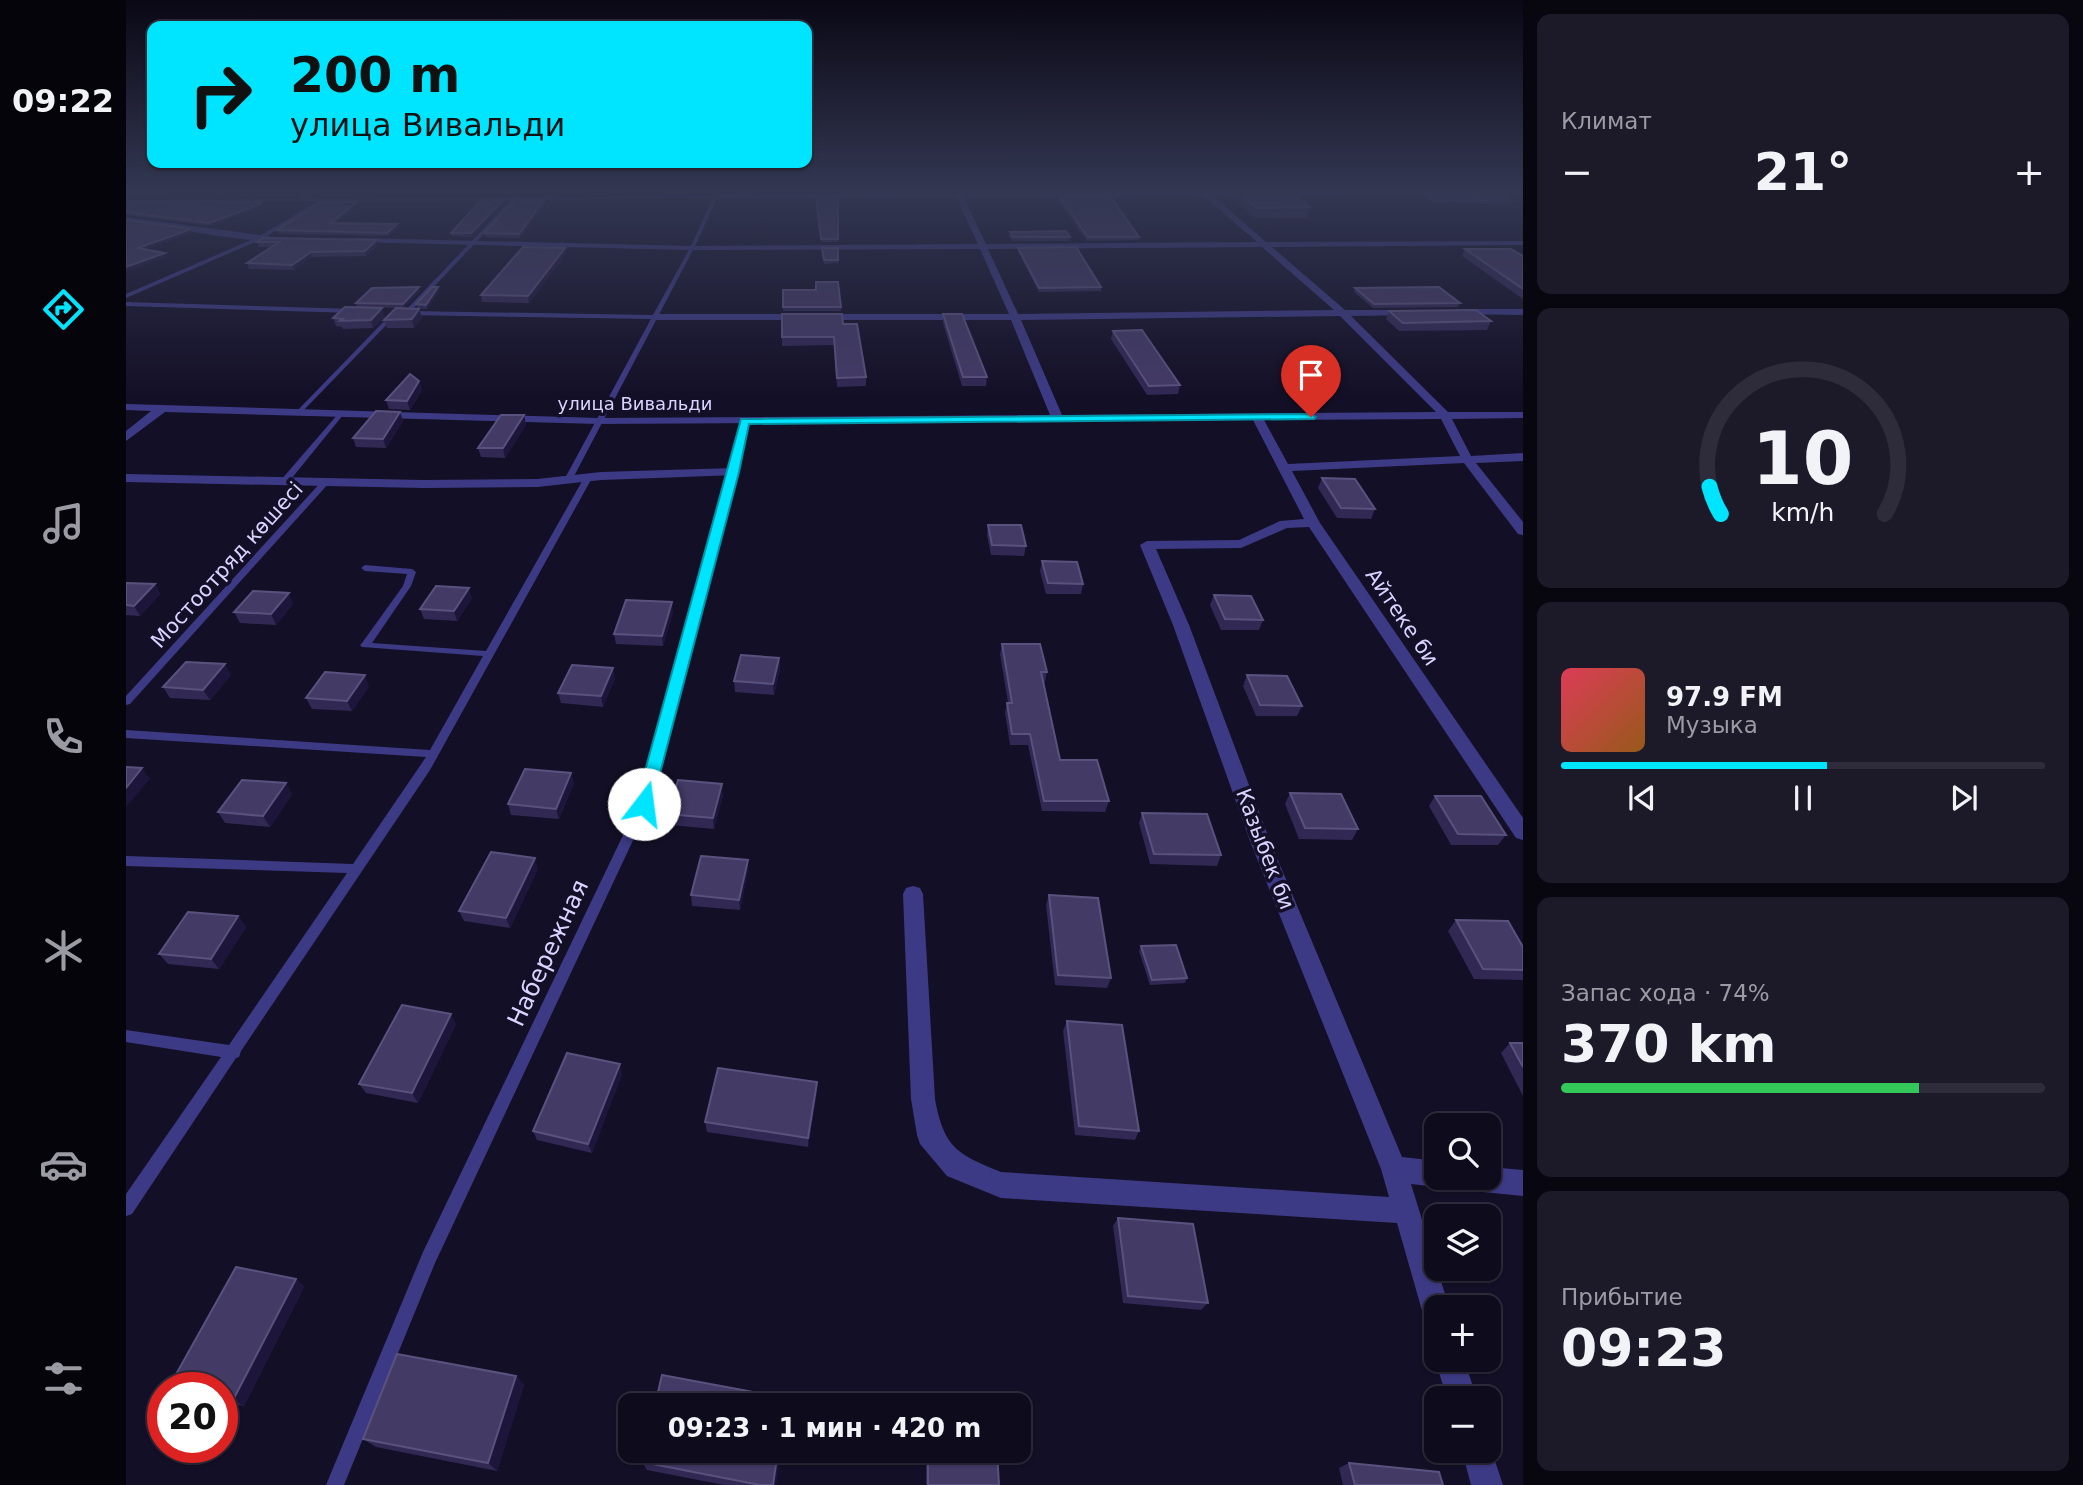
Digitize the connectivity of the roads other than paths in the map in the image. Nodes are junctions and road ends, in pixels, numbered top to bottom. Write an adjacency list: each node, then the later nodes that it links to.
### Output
1 (213, 258): 6 (lane)
2 (457, 258): 15 (lane)
3 (686, 258): 16 (lane)
4 (989, 258): 17 (street)
5 (1278, 258): 10 (street)
6 (126, 296)
7 (126, 304): 8 (lane)
8 (368, 312)
9 (382, 312): 14 (lane)
10 (1342, 312): 11 (street); 17 (street); 22 (street)
11 (1426, 312)
12 (1440, 312): 13 (street)
13 (1523, 312)
14 (395, 313): 15 (lane); 20 (lane)
15 (406, 313): 16 (lane)
16 (654, 317): 17 (street); 27 (lane)
17 (1015, 317): 24 (street)
18 (126, 407): 19 (street, улица Вивальди)
19 (161, 409): 20 (street, улица Вивальди); 28 (street)
20 (297, 414): 21 (street, улица Вивальди)
21 (340, 415): 27 (street, улица Вивальди); 36 (lane)
22 (1445, 415): 23 (street, улица Вивальди); 25 (street, улица Вивальди); 30 (street)
23 (1523, 415)
24 (1056, 417): 25 (street, улица Вивальди); 26 (street, улица Вивальди)
25 (1257, 417): 31 (street, Айтеке би)
26 (745, 421): 27 (street, улица Вивальди); 32 (lane, Набережная)
27 (598, 422): 35 (lane)
28 (126, 437)
29 (1523, 457): 30 (street)
30 (1467, 460): 31 (street); 39 (street)
31 (1284, 468): 38 (street, Айтеке би)
32 (733, 472): 34 (street); 59 (lane, Набережная)
33 (126, 478): 36 (street)
34 (588, 478): 35 (street); 41 (lane)
35 (568, 480): 37 (street)
36 (284, 482): 37 (street)
37 (325, 483): 42 (lane, Мостоотряд көшесі)
38 (1313, 523): 45 (street, Айтеке би); 51 (street, Казыбек би)
39 (1523, 531)
40 (365, 568): 41 (lane)
41 (490, 654): 44 (lane)
42 (126, 702)
43 (126, 734): 44 (lane)
44 (433, 754): 47 (lane)
45 (1523, 833)
46 (126, 861): 47 (lane)
47 (357, 869): 50 (lane)
48 (913, 894): 56 (street)
49 (126, 1037): 50 (lane)
50 (234, 1052): 55 (lane)
51 (1394, 1169): 52 (street); 56 (street, Казыбек би)
52 (1424, 1172)
53 (1501, 1181): 54 (street)
54 (1523, 1183)
55 (126, 1208)
56 (1407, 1211): 57 (street, Казыбек би)
57 (1431, 1295)
58 (1481, 1463): 60 (street)
59 (335, 1485)
60 (1487, 1485)

